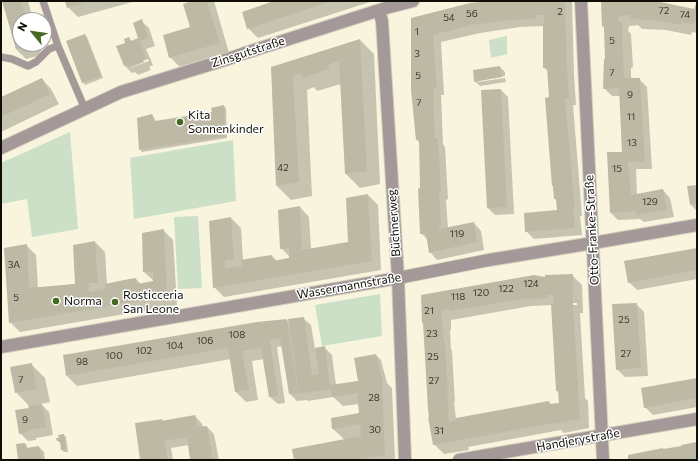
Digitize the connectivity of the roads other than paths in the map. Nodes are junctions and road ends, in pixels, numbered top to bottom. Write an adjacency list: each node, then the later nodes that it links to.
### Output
1 (43, 1): 5 (lane)
2 (412, 1): 4 (street, Zinsgutstraße)
3 (582, 1): 10 (street, Otto-Franke-Straße)
4 (379, 11): 7 (street, Zinsgutstraße); 11 (street, Büchnerweg)
5 (58, 46): 6 (lane); 7 (lane)
6 (1, 57)
7 (85, 109): 8 (street, Zinsgutstraße)
8 (1, 148)
9 (697, 225): 10 (street, Wassermannstraße)
10 (593, 243): 11 (street, Wassermannstraße); 14 (street, Otto-Franke-Straße)
11 (398, 278): 12 (street, Wassermannstraße); 15 (street, Büchnerweg)
12 (1, 347)
13 (697, 419): 14 (street, Handjerystraße)
14 (602, 436): 16 (street, Handjerystraße); 17 (street, Otto-Franke-Straße)
15 (405, 460)
16 (459, 460)
17 (603, 460)

